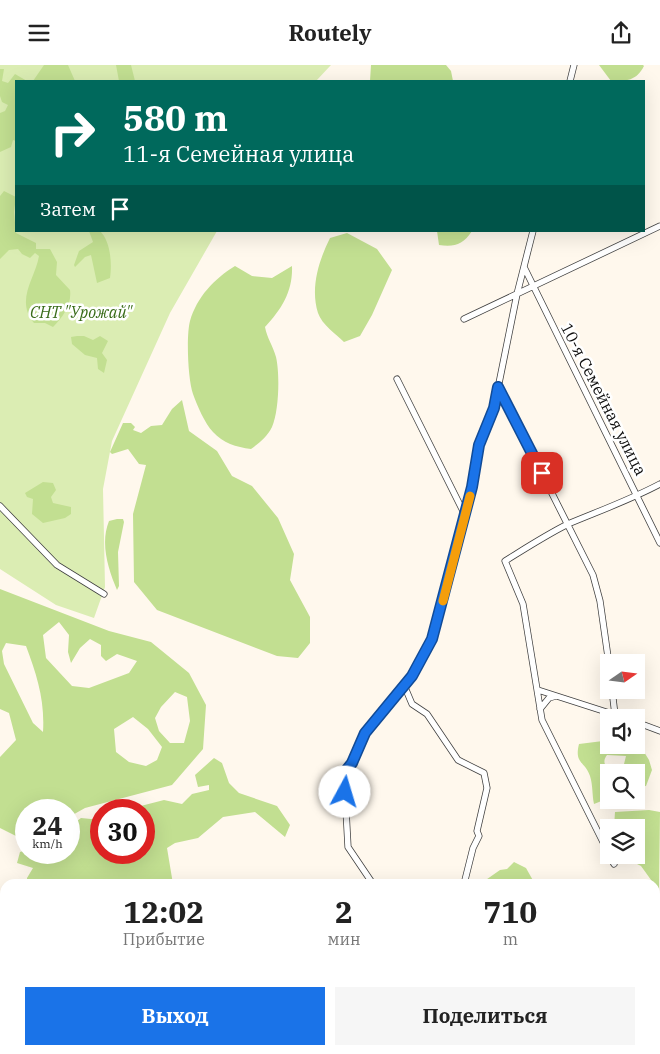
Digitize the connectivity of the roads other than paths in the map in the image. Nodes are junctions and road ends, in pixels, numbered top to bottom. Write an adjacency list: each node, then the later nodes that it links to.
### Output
1 (574, 65): 2 (street)
2 (570, 80)
3 (660, 226): 6 (street)
4 (532, 232): 5 (street)
5 (524, 267): 6 (street, 10-я Семейная улица); 7 (street)
6 (532, 287): 7 (street); 12 (street, 10-я Семейная улица)
7 (517, 294): 8 (street); 10 (street)
8 (464, 319)
9 (396, 379): 14 (street)
10 (498, 387): 14 (street); 15 (street)
11 (660, 484): 12 (street)
12 (637, 496): 15 (street); 16 (street, 10-я Семейная улица)
13 (0, 506): 17 (street)
14 (465, 515): 19 (street)
15 (569, 524): 18 (street); 20 (street)
16 (660, 543)
17 (104, 594)
18 (607, 654)
19 (404, 685): 27 (street); 28 (street)
20 (538, 690): 21 (street); 22 (street)
21 (556, 695): 22 (street); 23 (street)
22 (540, 709): 26 (street)
23 (600, 710)
24 (645, 726): 25 (street)
25 (660, 731)
26 (600, 837)
27 (370, 879)
28 (465, 879)

